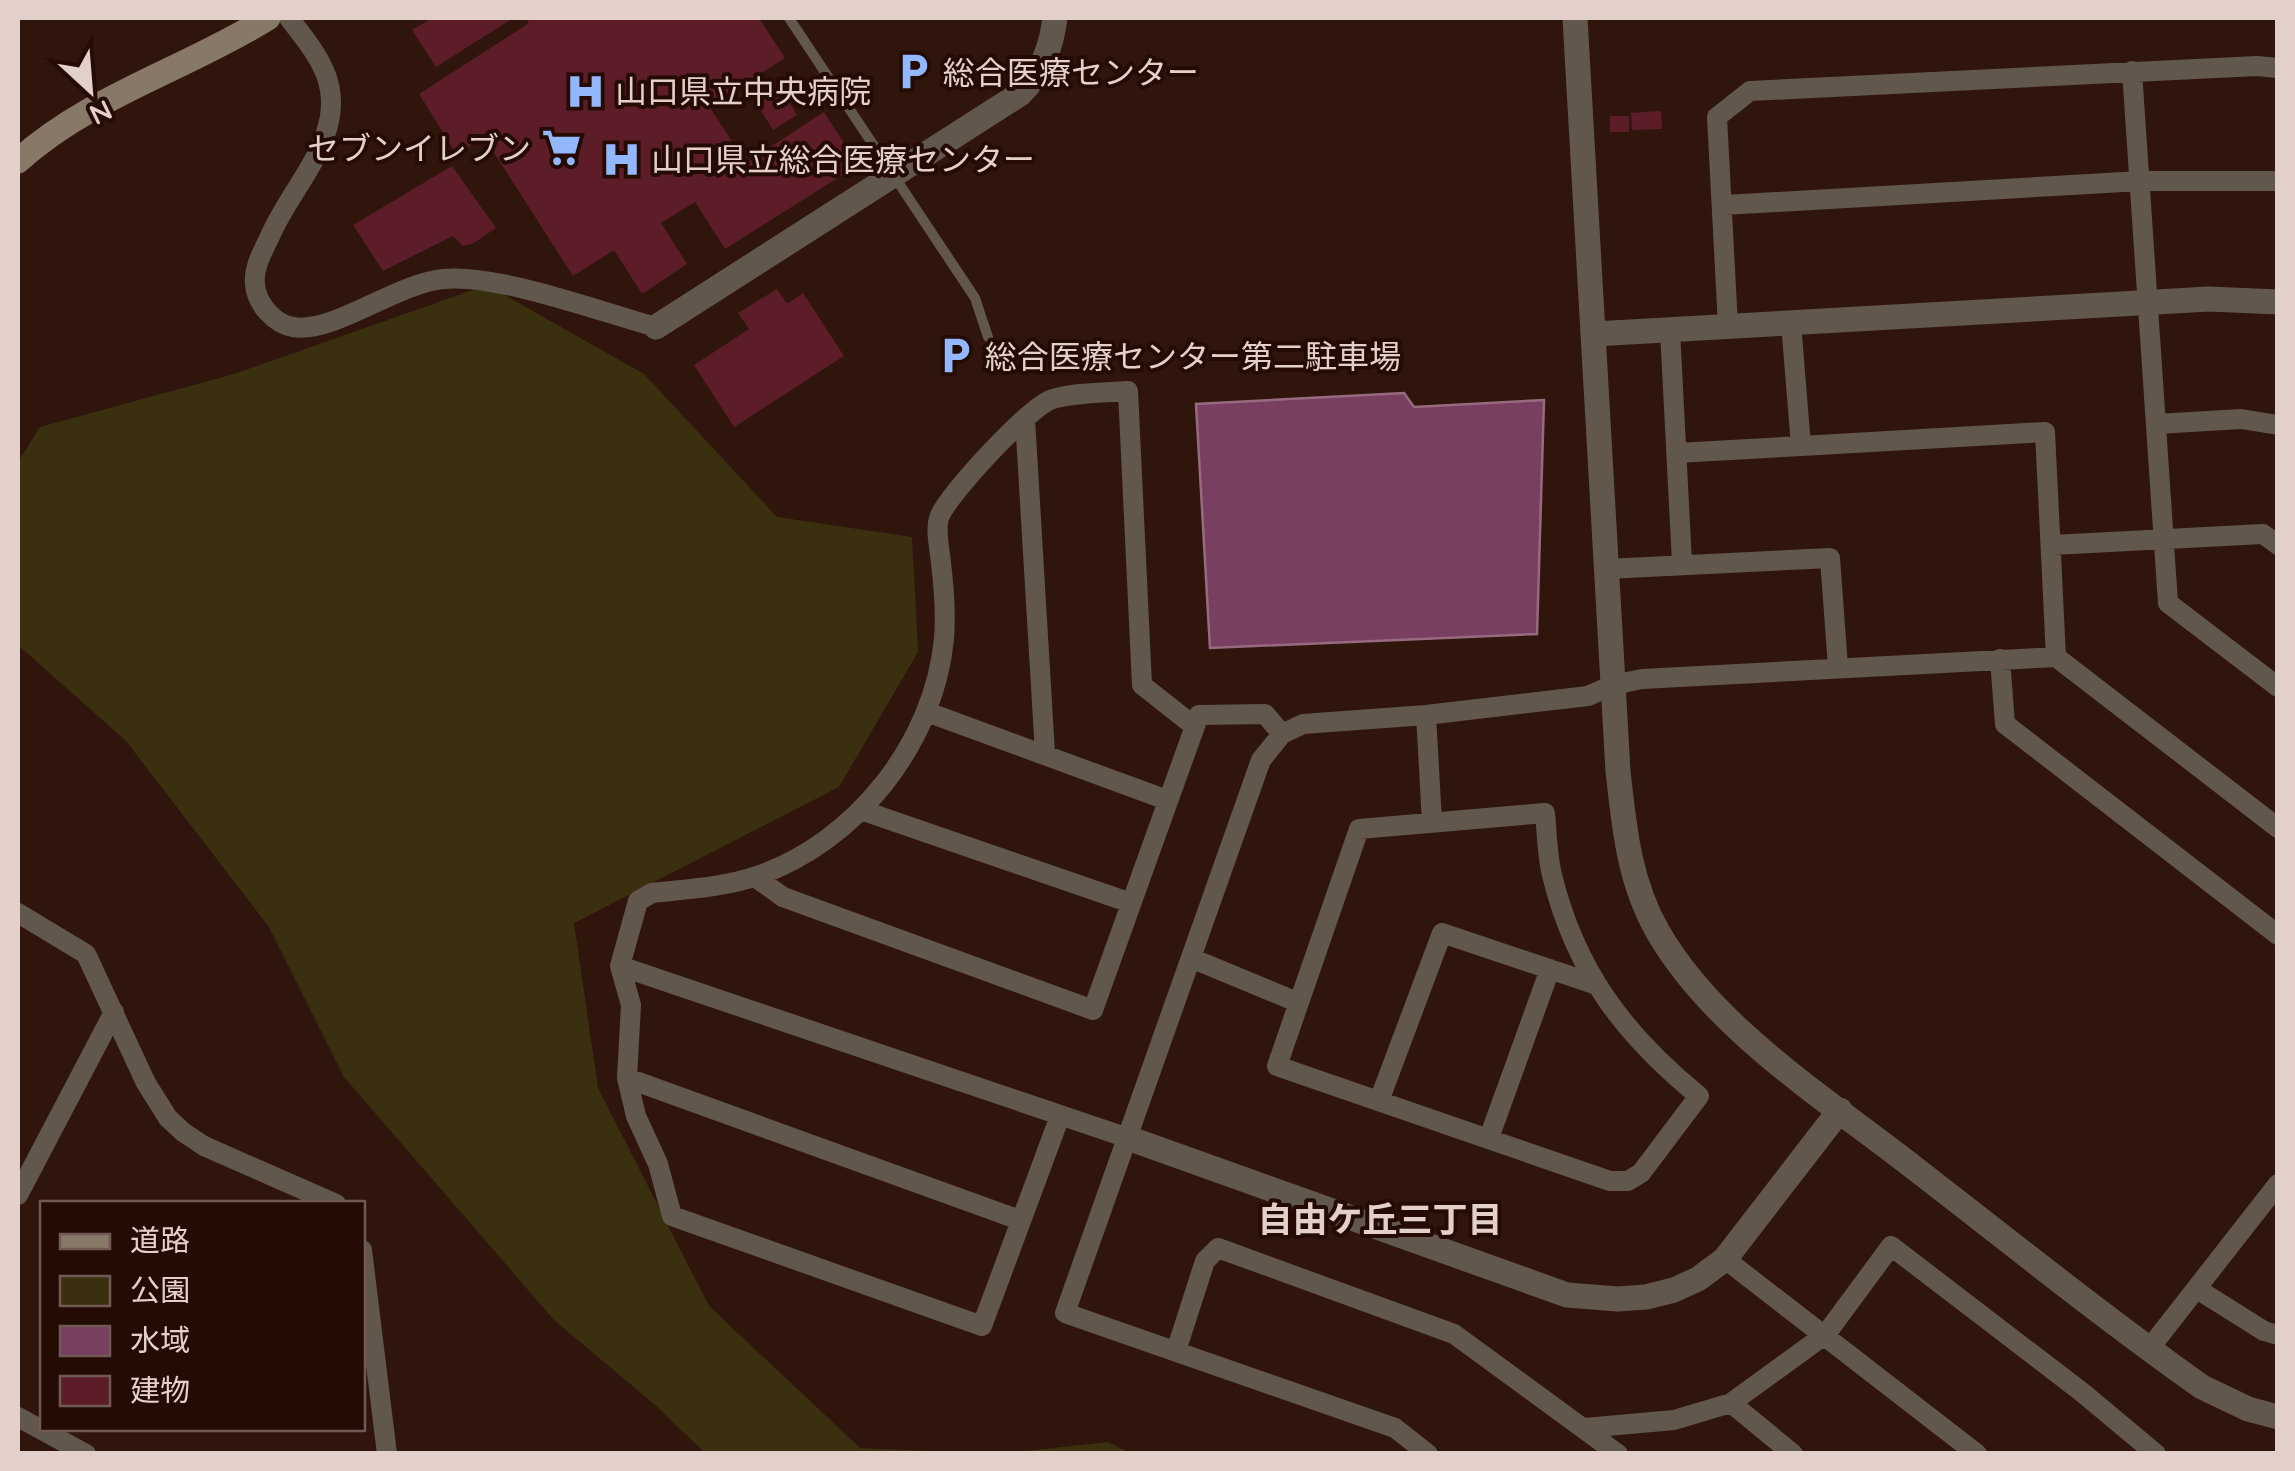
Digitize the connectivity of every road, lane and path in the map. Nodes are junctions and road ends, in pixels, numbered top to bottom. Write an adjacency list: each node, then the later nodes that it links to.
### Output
1 (268, 18): 8 (main road)
2 (289, 18): 17 (street)
3 (790, 18): 9 (lane)
4 (1055, 18): 9 (street)
5 (1576, 18): 19 (street)
6 (2278, 68): 7 (street)
7 (2132, 72): 10 (street); 12 (street)
8 (18, 162)
9 (895, 177): 17 (street); 20 (lane)
10 (2141, 181): 11 (street); 12 (street); 13 (street)
11 (2278, 181)
12 (1724, 205): 16 (street)
13 (2147, 302): 14 (street); 15 (street); 22 (street)
14 (2278, 302)
15 (1791, 323): 16 (street); 24 (street)
16 (1728, 326): 18 (street)
17 (656, 328)
18 (1670, 330): 19 (street); 25 (street)
19 (1594, 334): 30 (street)
20 (988, 338)
21 (1026, 420): 36 (street); 38 (street); 40 (street)
22 (2157, 424): 23 (street); 26 (street)
23 (2278, 425)
24 (1801, 446): 25 (street); 27 (street)
25 (1677, 453): 29 (street)
26 (2162, 538): 27 (street); 28 (street); 35 (street)
27 (2052, 545): 31 (street)
28 (2278, 545)
29 (1682, 563): 30 (street); 33 (street)
30 (1606, 569): 34 (street)
31 (2056, 657): 32 (street); 44 (street)
32 (2000, 658): 33 (street); 48 (street)
33 (1838, 667): 34 (street)
34 (1612, 685): 37 (street); 57 (street)
35 (2278, 687)
36 (926, 712): 40 (street); 42 (street)
37 (1426, 715): 39 (street); 43 (street)
38 (1194, 726): 39 (street); 41 (street)
39 (1282, 734): 49 (street)
40 (1045, 753): 41 (street)
41 (1168, 800): 46 (street)
42 (861, 810): 45 (street); 46 (street)
43 (1432, 822): 52 (street); 53 (street)
44 (2278, 828)
45 (754, 877): 46 (street); 50 (street)
46 (1131, 903)
47 (18, 913): 54 (street)
48 (2278, 935)
49 (1191, 958): 53 (street); 59 (street)
50 (620, 966): 55 (street); 58 (street)
51 (1550, 970): 52 (street); 56 (street); 60 (street)
52 (1594, 984): 60 (street)
53 (1297, 1002): 56 (street)
54 (114, 1012): 61 (street); 63 (street)
55 (628, 1078): 64 (street); 64 (street)
56 (1379, 1101): 60 (street)
57 (1840, 1110): 65 (street); 70 (street)
58 (1060, 1116): 59 (street); 64 (street)
59 (1128, 1138): 65 (street); 71 (street)
60 (1489, 1138)
61 (18, 1195)
62 (2273, 1199): 67 (street)
63 (329, 1201)
64 (1020, 1220)
65 (1725, 1259): 68 (street)
66 (365, 1274): 77 (street)
67 (2196, 1289): 69 (street); 70 (street)
68 (1826, 1334): 72 (street); 81 (street); 82 (street)
69 (2278, 1335)
70 (2149, 1350): 73 (street)
71 (1176, 1351): 74 (street); 78 (street)
72 (1731, 1403): 74 (street); 80 (street)
73 (2278, 1416)
74 (1585, 1428): 79 (street)
75 (43, 1431): 76 (street)
76 (86, 1454)
77 (387, 1454)
78 (1428, 1454)
79 (1618, 1454)
80 (1793, 1454)
81 (1977, 1454)
82 (2156, 1454)

